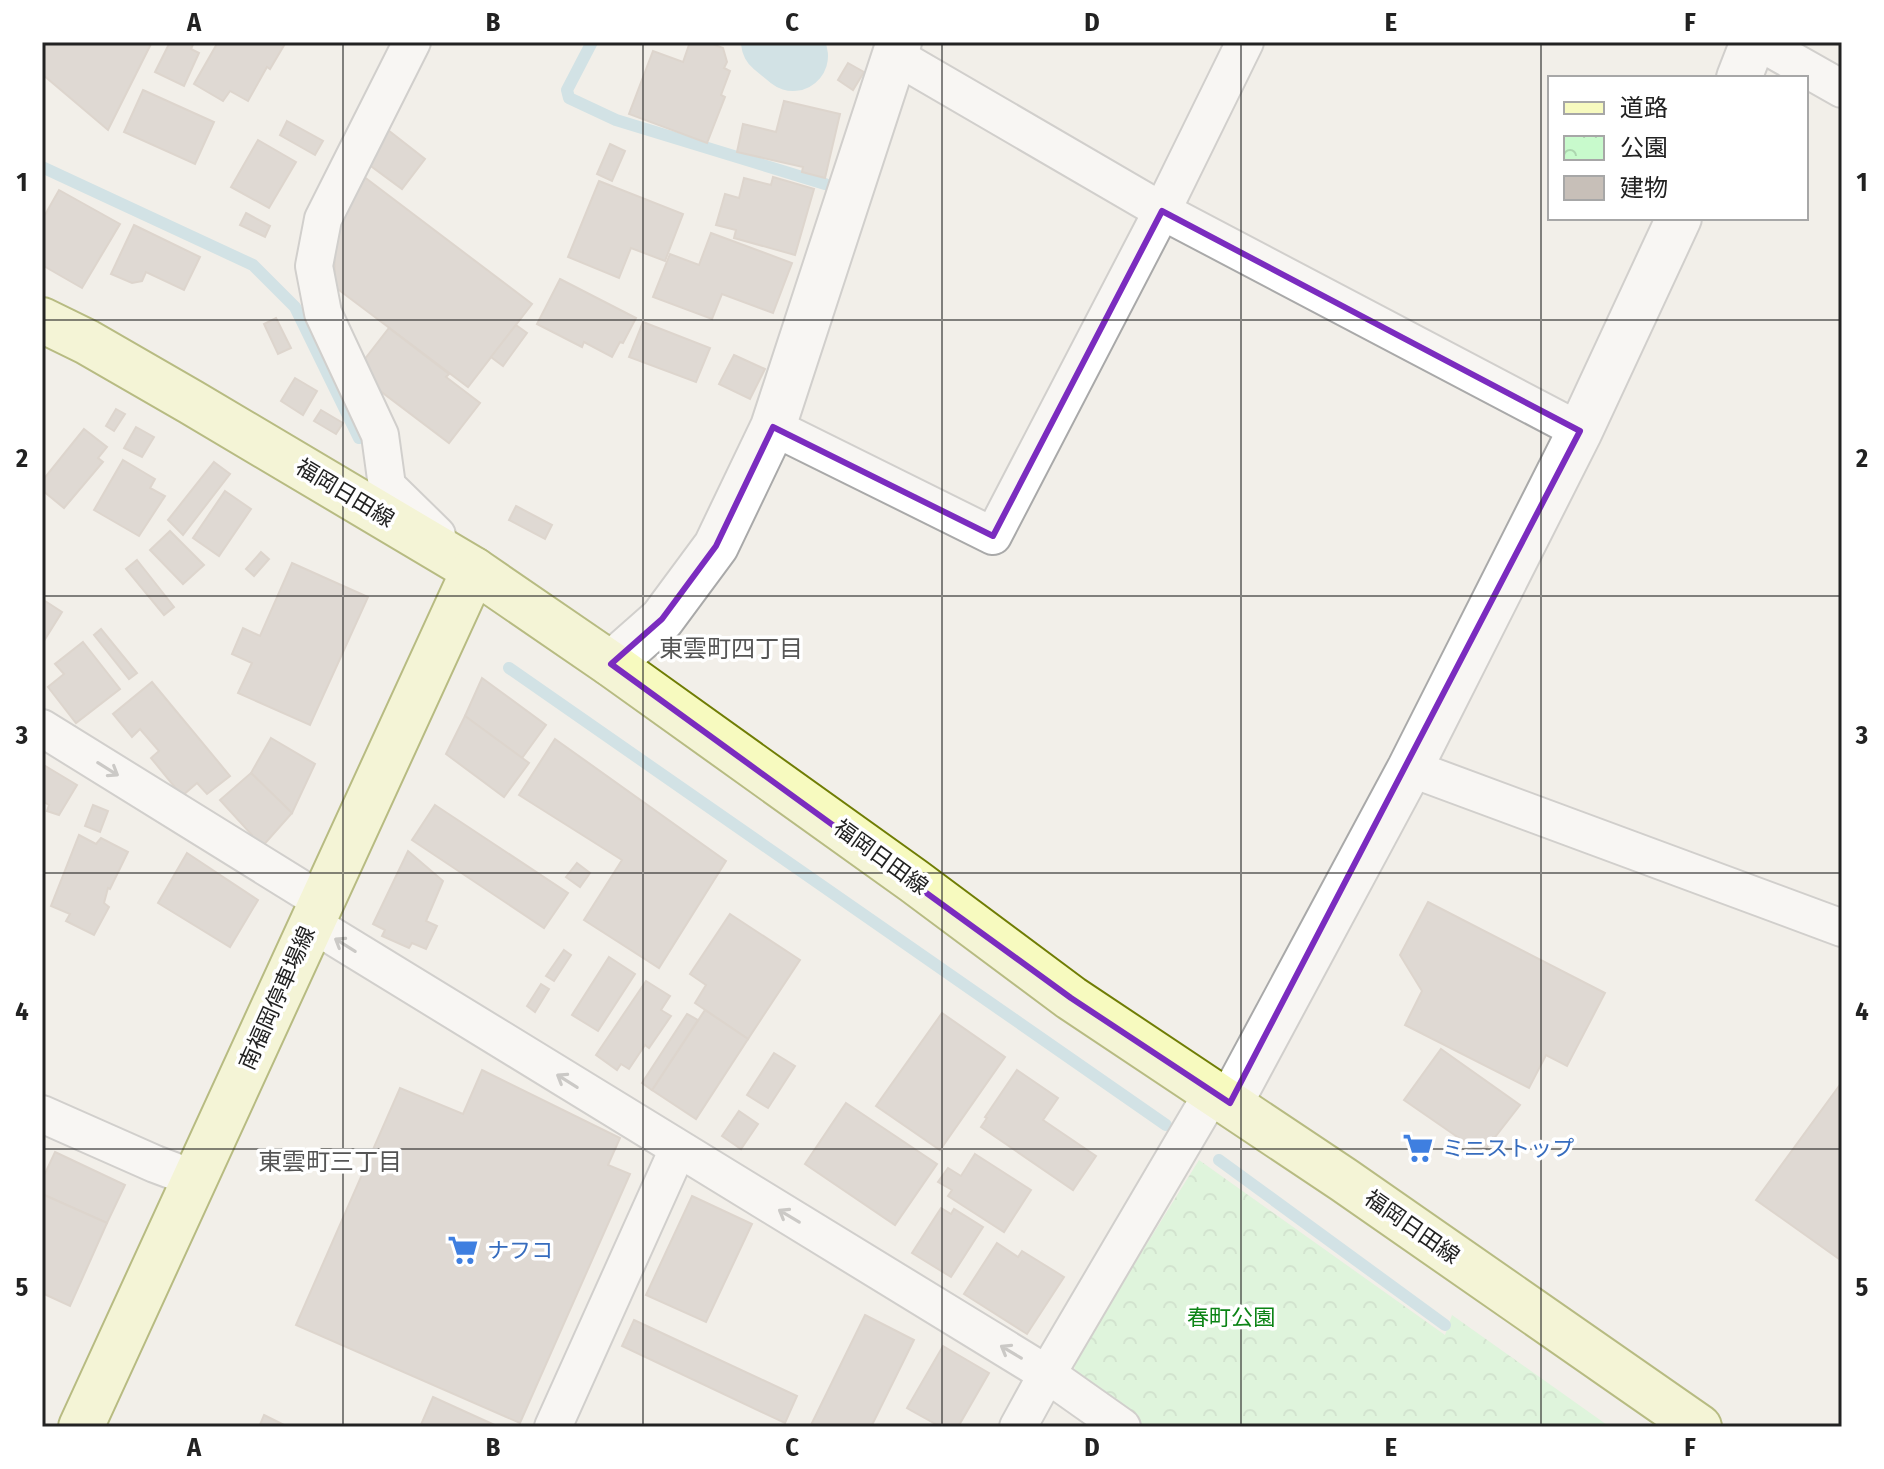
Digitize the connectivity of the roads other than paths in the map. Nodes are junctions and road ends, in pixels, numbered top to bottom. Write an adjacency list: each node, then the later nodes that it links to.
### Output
1 (412, 42): 12 (street)
2 (1245, 42): 7 (street)
3 (1756, 42): 5 (street); 6 (street)
4 (896, 48): 7 (street); 10 (street)
5 (1740, 76)
6 (1842, 89)
7 (1162, 211): 10 (street); 11 (street)
8 (1678, 220): 11 (street)
9 (42, 320): 12 (main road, 福岡日田線)
10 (773, 427): 13 (street)
11 (1580, 431): 15 (street)
12 (474, 570): 13 (main road, 福岡日田線); 16 (main road, 南福岡停車場線)
13 (611, 664): 18 (main road, 福岡日田線)
14 (42, 728): 16 (street, one-way to 16)
15 (1410, 768): 17 (street); 18 (street)
16 (316, 912): 20 (street, one-way to 16); 21 (main road, 南福岡停車場線)
17 (1842, 928)
18 (1221, 1098): 22 (street); 27 (main road, 福岡日田線)
19 (42, 1114): 21 (street)
20 (678, 1149): 22 (street, one-way to 20); 24 (street)
21 (195, 1179): 23 (main road, 南福岡停車場線)
22 (1047, 1374): 25 (street); 26 (street)
23 (81, 1427)
24 (553, 1427)
25 (1018, 1427)
26 (1122, 1427)
27 (1699, 1427)

